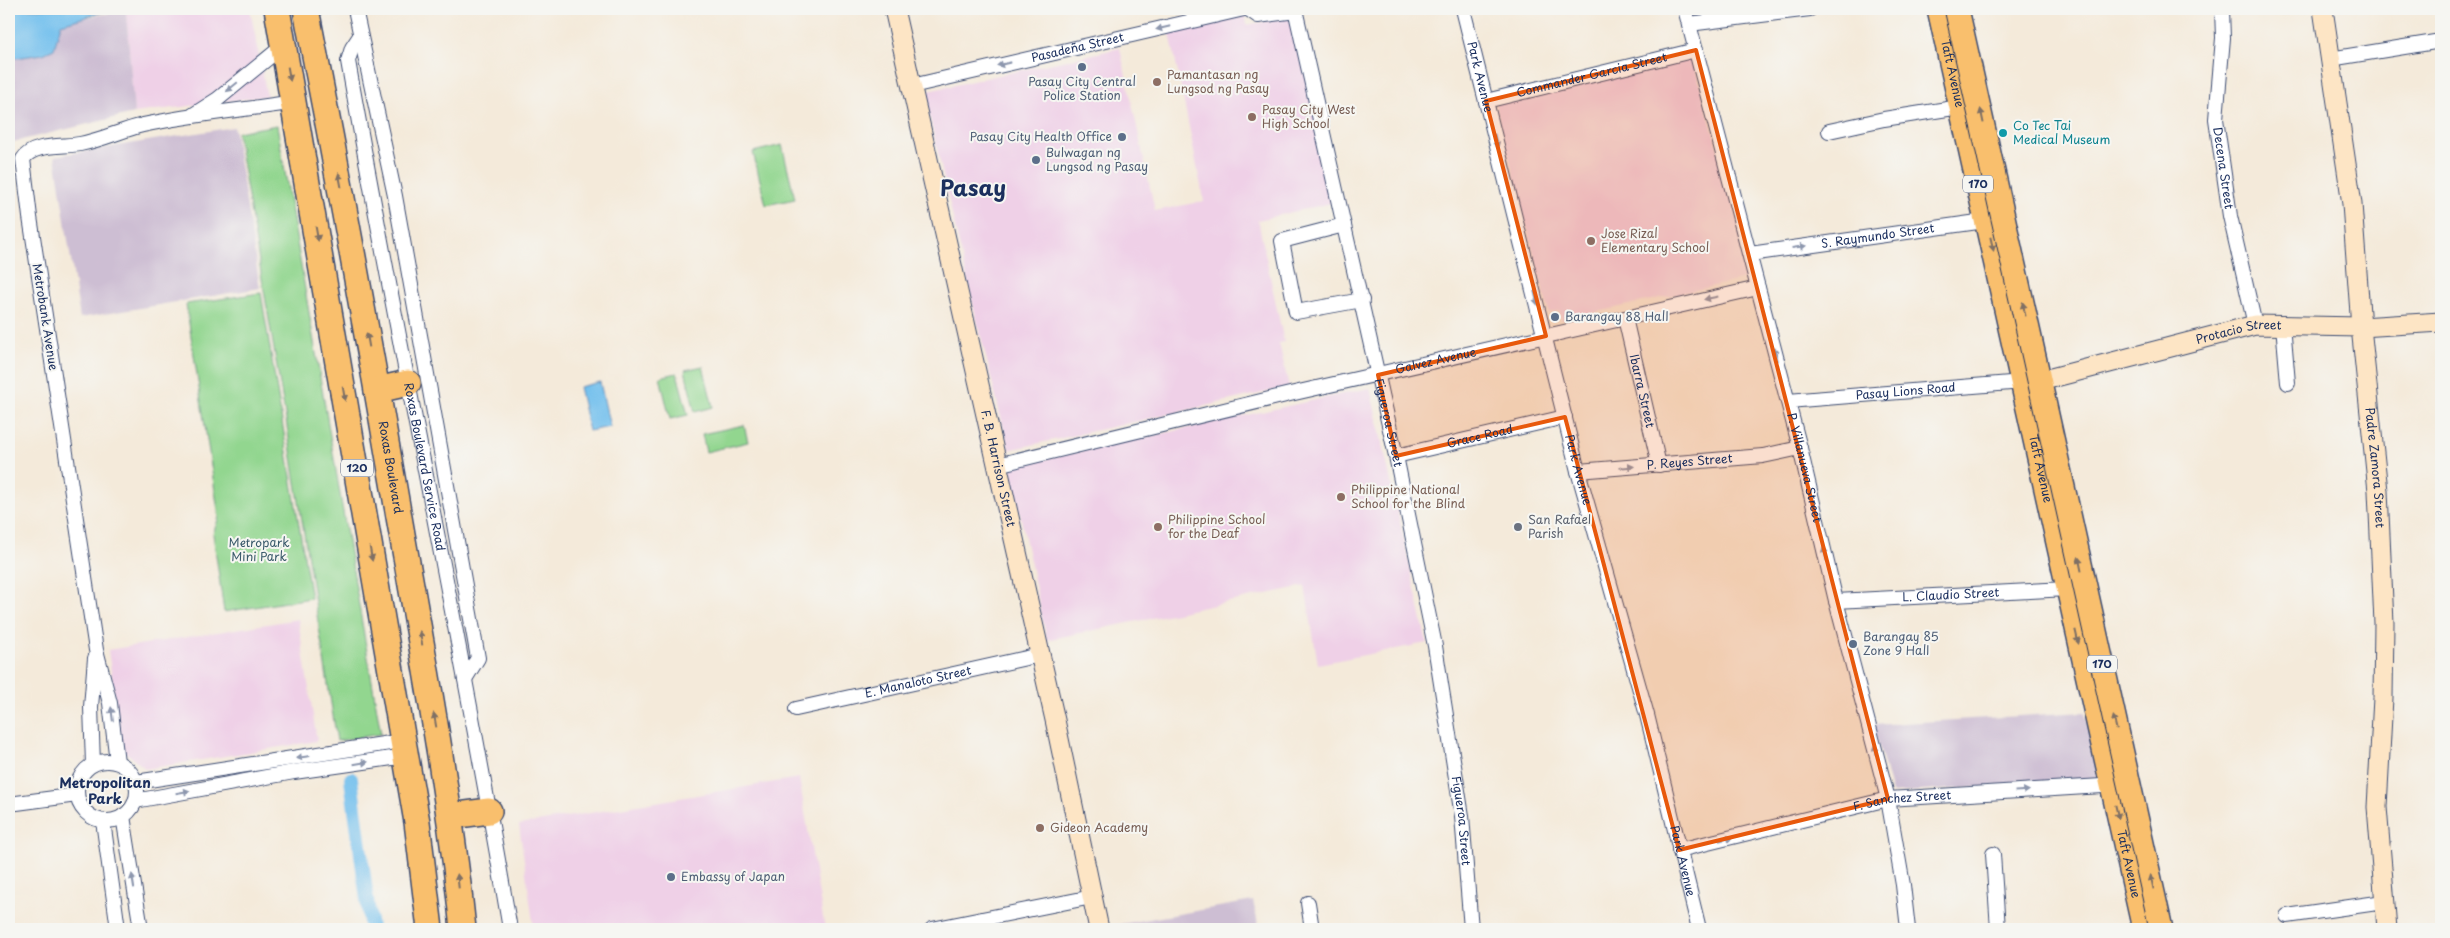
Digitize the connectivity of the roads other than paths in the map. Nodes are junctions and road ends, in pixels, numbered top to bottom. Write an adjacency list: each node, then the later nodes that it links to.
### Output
1 (277, 9): 17 (highway, 120)
2 (306, 9): 42 (highway, Roxas Boulevard / 120, one-way to 2)
3 (355, 9): 15 (street)
4 (894, 9): 20 (street, F. B. Harrison Street)
5 (1244, 9): 20 (street, Pasadeña Street, one-way to 20)
6 (1248, 9): 12 (street)
7 (1463, 9): 21 (street, Park Avenue)
8 (1685, 9): 14 (street, P. Villanueva Street)
9 (1810, 9): 14 (street)
10 (2222, 9): 34 (street, Decena Street)
11 (2323, 9): 19 (street, Padre Zamora Street)
12 (1295, 10): 28 (street, Figueroa Street)
13 (1949, 13): 23 (main road, Taft Avenue / 170); 26 (main road, Taft Avenue / 170, one-way to 13)
14 (1689, 24): 18 (street, P. Villanueva Street)
15 (360, 36): 40 (street, Roxas Boulevard Service Road); 54 (street)
16 (2441, 41): 19 (street)
17 (284, 45): 22 (highway, 120, one-way to 22); 24 (street, Metrobank Avenue, one-way to 24)
18 (1696, 50): 21 (street, Commander Garcia Street); 29 (street, P. Villanueva Street)
19 (2330, 59): 36 (street, Padre Zamora Street)
20 (912, 86): 48 (street, F. B. Harrison Street)
21 (1486, 101): 37 (street, Park Avenue, one-way to 37)
22 (294, 102): 24 (street, Metrobank Avenue); 56 (highway, 120, one-way to 56)
23 (1960, 107): 25 (street); 26 (main road, Taft Avenue / 170)
24 (193, 116): 52 (street, Metrobank Avenue)
25 (1830, 131)
26 (1980, 150): 27 (main road, Taft Avenue / 170)
27 (1995, 219): 29 (street, S. Raymundo Street, one-way to 27); 39 (main road, Taft Avenue / 170)
28 (1344, 225): 31 (street, Figueroa Street); 31 (street)
29 (1750, 254): 30 (street, P. Villanueva Street)
30 (1758, 288): 32 (street, Galvez Avenue, one-way to 32); 43 (street, P. Villanueva Street, one-way to 30)
31 (1362, 300): 38 (street, Figueroa Street)
32 (1625, 318): 37 (street, Galvez Avenue); 47 (street, Ibarra Street)
33 (2441, 322): 36 (street, Protacio Street)
34 (2255, 325): 35 (street, Protacio Street); 39 (street, Protacio Street)
35 (2282, 325): 36 (street, Protacio Street); 41 (street)
36 (2361, 327): 74 (street, Padre Zamora Street)
37 (1546, 336): 38 (street, Galvez Avenue); 44 (street, Park Avenue)
38 (1378, 375): 46 (street, Figueroa Street); 48 (street, Galvez Avenue)
39 (2032, 381): 43 (street, Pasay Lions Road); 50 (main road, Taft Avenue / 170); 62 (main road, Taft Avenue / 170, one-way to 39)
40 (408, 383): 42 (highway); 54 (street, Roxas Boulevard Service Road)
41 (2288, 383)
42 (377, 390): 69 (highway, Roxas Boulevard / 120, one-way to 42)
43 (1788, 401): 45 (street, P. Villanueva Street)
44 (1565, 417): 46 (street, Grace Road); 49 (street, Park Avenue)
45 (1800, 448): 47 (street, P. Reyes Street); 51 (street, P. Villanueva Street, one-way to 45)
46 (1396, 456): 85 (street, Figueroa Street)
47 (1659, 464): 49 (street, P. Reyes Street, one-way to 47)
48 (997, 465): 53 (street, F. B. Harrison Street)
49 (1578, 471): 71 (street, Park Avenue)
50 (2067, 590): 51 (street, L. Claudio Street); 62 (main road, Taft Avenue / 170, one-way to 62)
51 (1836, 601): 64 (street, P. Villanueva Street, one-way to 51)
52 (96, 650): 58 (street, Metrobank Avenue, one-way to 52); 59 (street, Metrobank Avenue)
53 (1040, 655): 55 (street, E. Manaloto Street); 73 (street, F. B. Harrison Street)
54 (465, 679): 67 (street, Roxas Boulevard Service Road)
55 (796, 709)
56 (404, 749): 57 (street); 60 (street, one-way to 56); 79 (highway, 120)
57 (323, 754): 60 (street); 61 (street, one-way to 61)
58 (117, 762): 59 (street); 61 (street)
59 (93, 764): 63 (street)
60 (326, 769): 65 (street, one-way to 60)
61 (136, 782): 65 (street)
62 (2120, 784): 64 (street, F. Sanchez Street, one-way to 62); 89 (main road, Taft Avenue / 170, one-way to 89); 90 (main road, Taft Avenue / 170, one-way to 62)
63 (77, 795): 66 (street); 70 (street)
64 (1888, 800): 71 (street, F. Sanchez Street, one-way to 64); 87 (street, P. Villanueva Street)
65 (136, 801): 68 (street)
66 (9, 804)
67 (489, 810): 69 (highway); 81 (street, Roxas Boulevard Service Road)
68 (123, 816): 70 (street); 78 (street, one-way to 68)
69 (451, 816): 80 (highway, Roxas Boulevard / 120, one-way to 69)
70 (104, 821): 77 (street)
71 (1679, 850): 86 (street, Park Avenue)
72 (1994, 854): 88 (street)
73 (1092, 897): 82 (street); 83 (street, F. B. Harrison Street)
74 (2384, 902): 76 (street); 91 (street, Padre Zamora Street)
75 (1308, 904): 84 (street)
76 (2287, 916)
77 (118, 929)
78 (141, 929)
79 (430, 929)
80 (463, 929)
81 (510, 929)
82 (932, 929)
83 (1099, 929)
84 (1312, 929)
85 (1471, 929)
86 (1699, 929)
87 (1908, 929)
88 (1998, 929)
89 (2143, 929)
90 (2162, 929)
91 (2387, 929)

